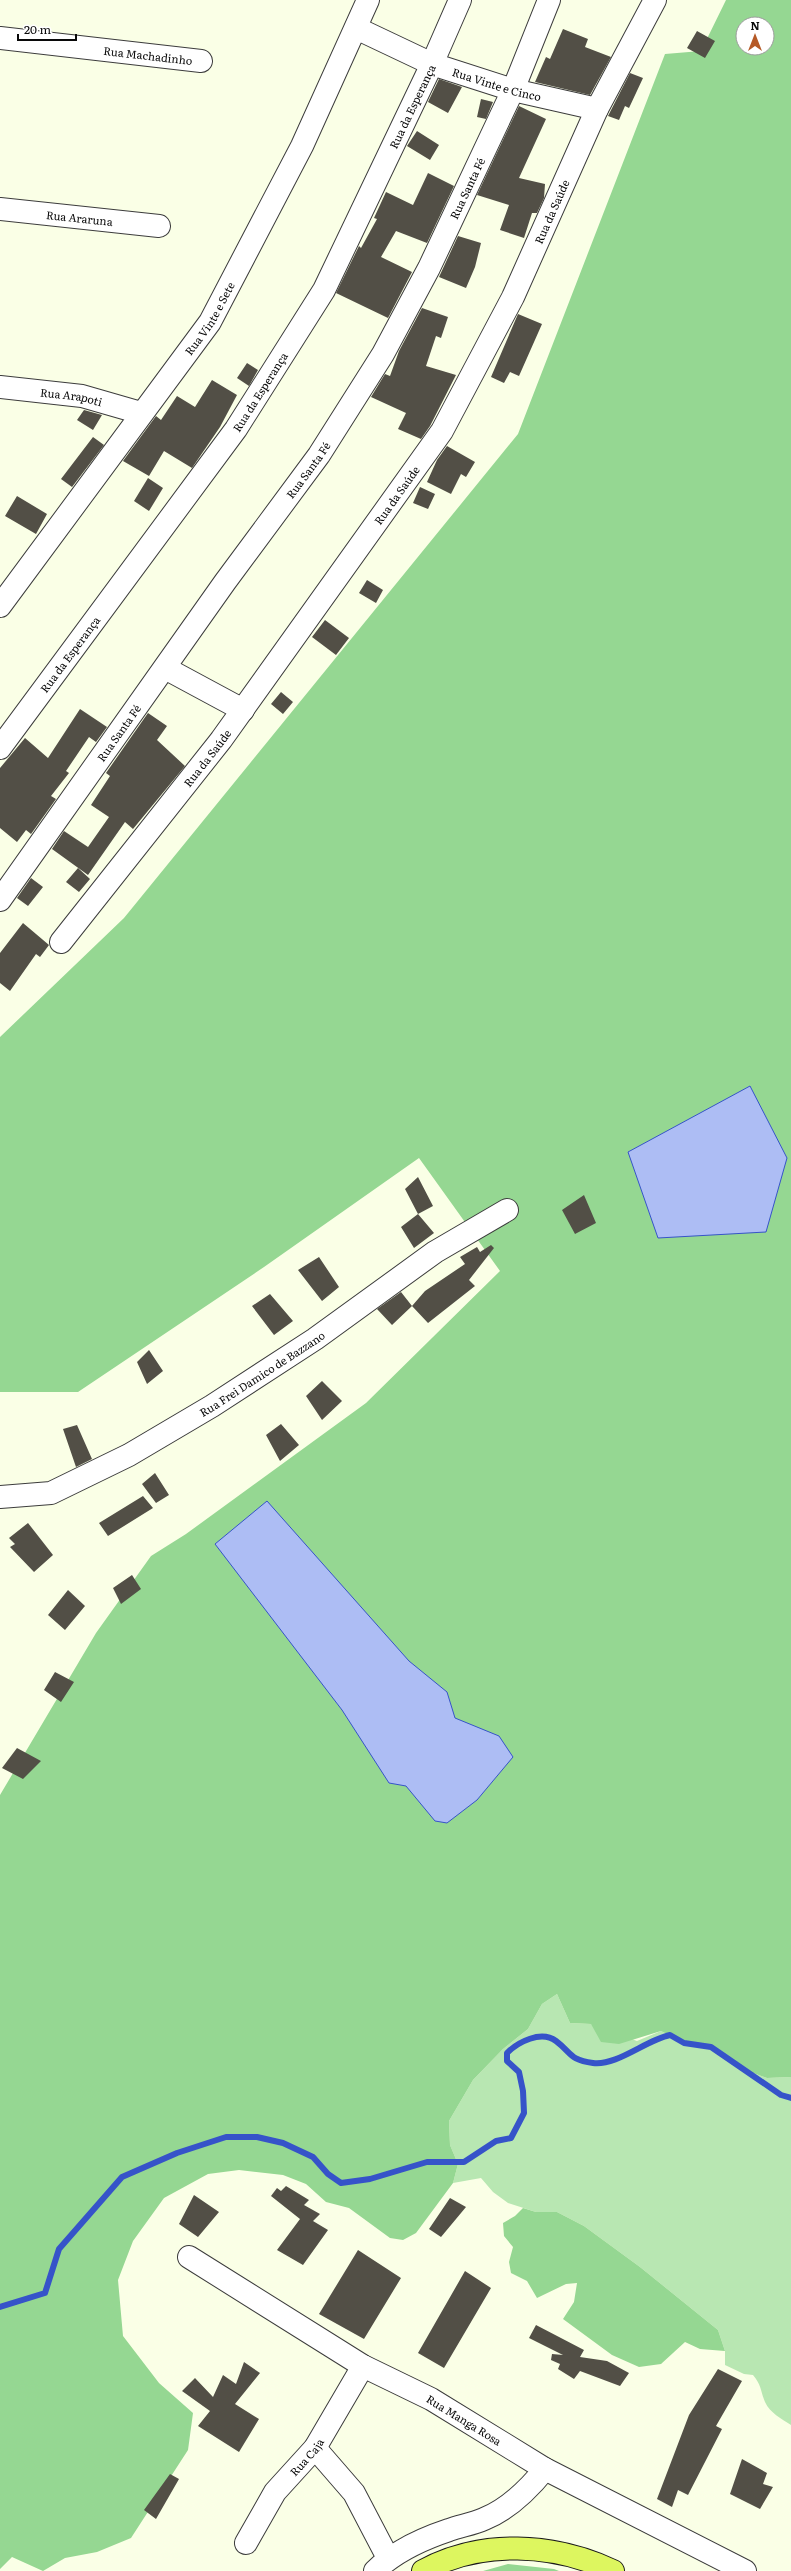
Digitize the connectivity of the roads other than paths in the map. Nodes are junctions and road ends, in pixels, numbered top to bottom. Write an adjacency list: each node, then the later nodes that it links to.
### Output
1 (368, 0): 5 (street, Rua Vinte e Sete)
2 (460, 0): 8 (street, Rua da Esperança)
3 (549, 0): 9 (street, Rua Santa Fé)
4 (655, 0): 10 (street, Rua da Saúde)
5 (356, 28): 8 (street, Rua Vinte e Cinco); 14 (street, Rua Vinte e Sete)
6 (0, 38): 7 (street, Rua Machadinho)
7 (201, 61)
8 (432, 64): 9 (street, Rua Vinte e Cinco); 18 (street, Rua da Esperança)
9 (513, 90): 10 (street, Rua Vinte e Cinco); 16 (street, Rua Santa Fé)
10 (597, 109): 17 (street, Rua da Saúde)
11 (0, 209): 12 (street, Rua Araruna)
12 (159, 226)
13 (0, 386): 14 (street, Rua Arapoti)
14 (141, 413): 15 (street, Rua Vinte e Sete)
15 (0, 606)
16 (165, 668): 17 (street); 19 (street, Rua Santa Fé)
17 (243, 710): 20 (street, Rua da Saúde)
18 (0, 748)
19 (0, 900)
20 (61, 942)
21 (507, 1210): 22 (street, Rua Frei Damico de Bazzano)
22 (0, 1497)
23 (189, 2257): 24 (street, Rua Manga Rosa)
24 (363, 2366): 25 (street, Rua Caja); 26 (street, Rua Manga Rosa)
25 (315, 2448): 27 (street, Rua Caja); 28 (street)
26 (545, 2469): 28 (street); 31 (street, Rua Manga Rosa)
27 (246, 2543)
28 (381, 2564)
29 (423, 2571): 30 (main road)
30 (613, 2571)
31 (745, 2571)

